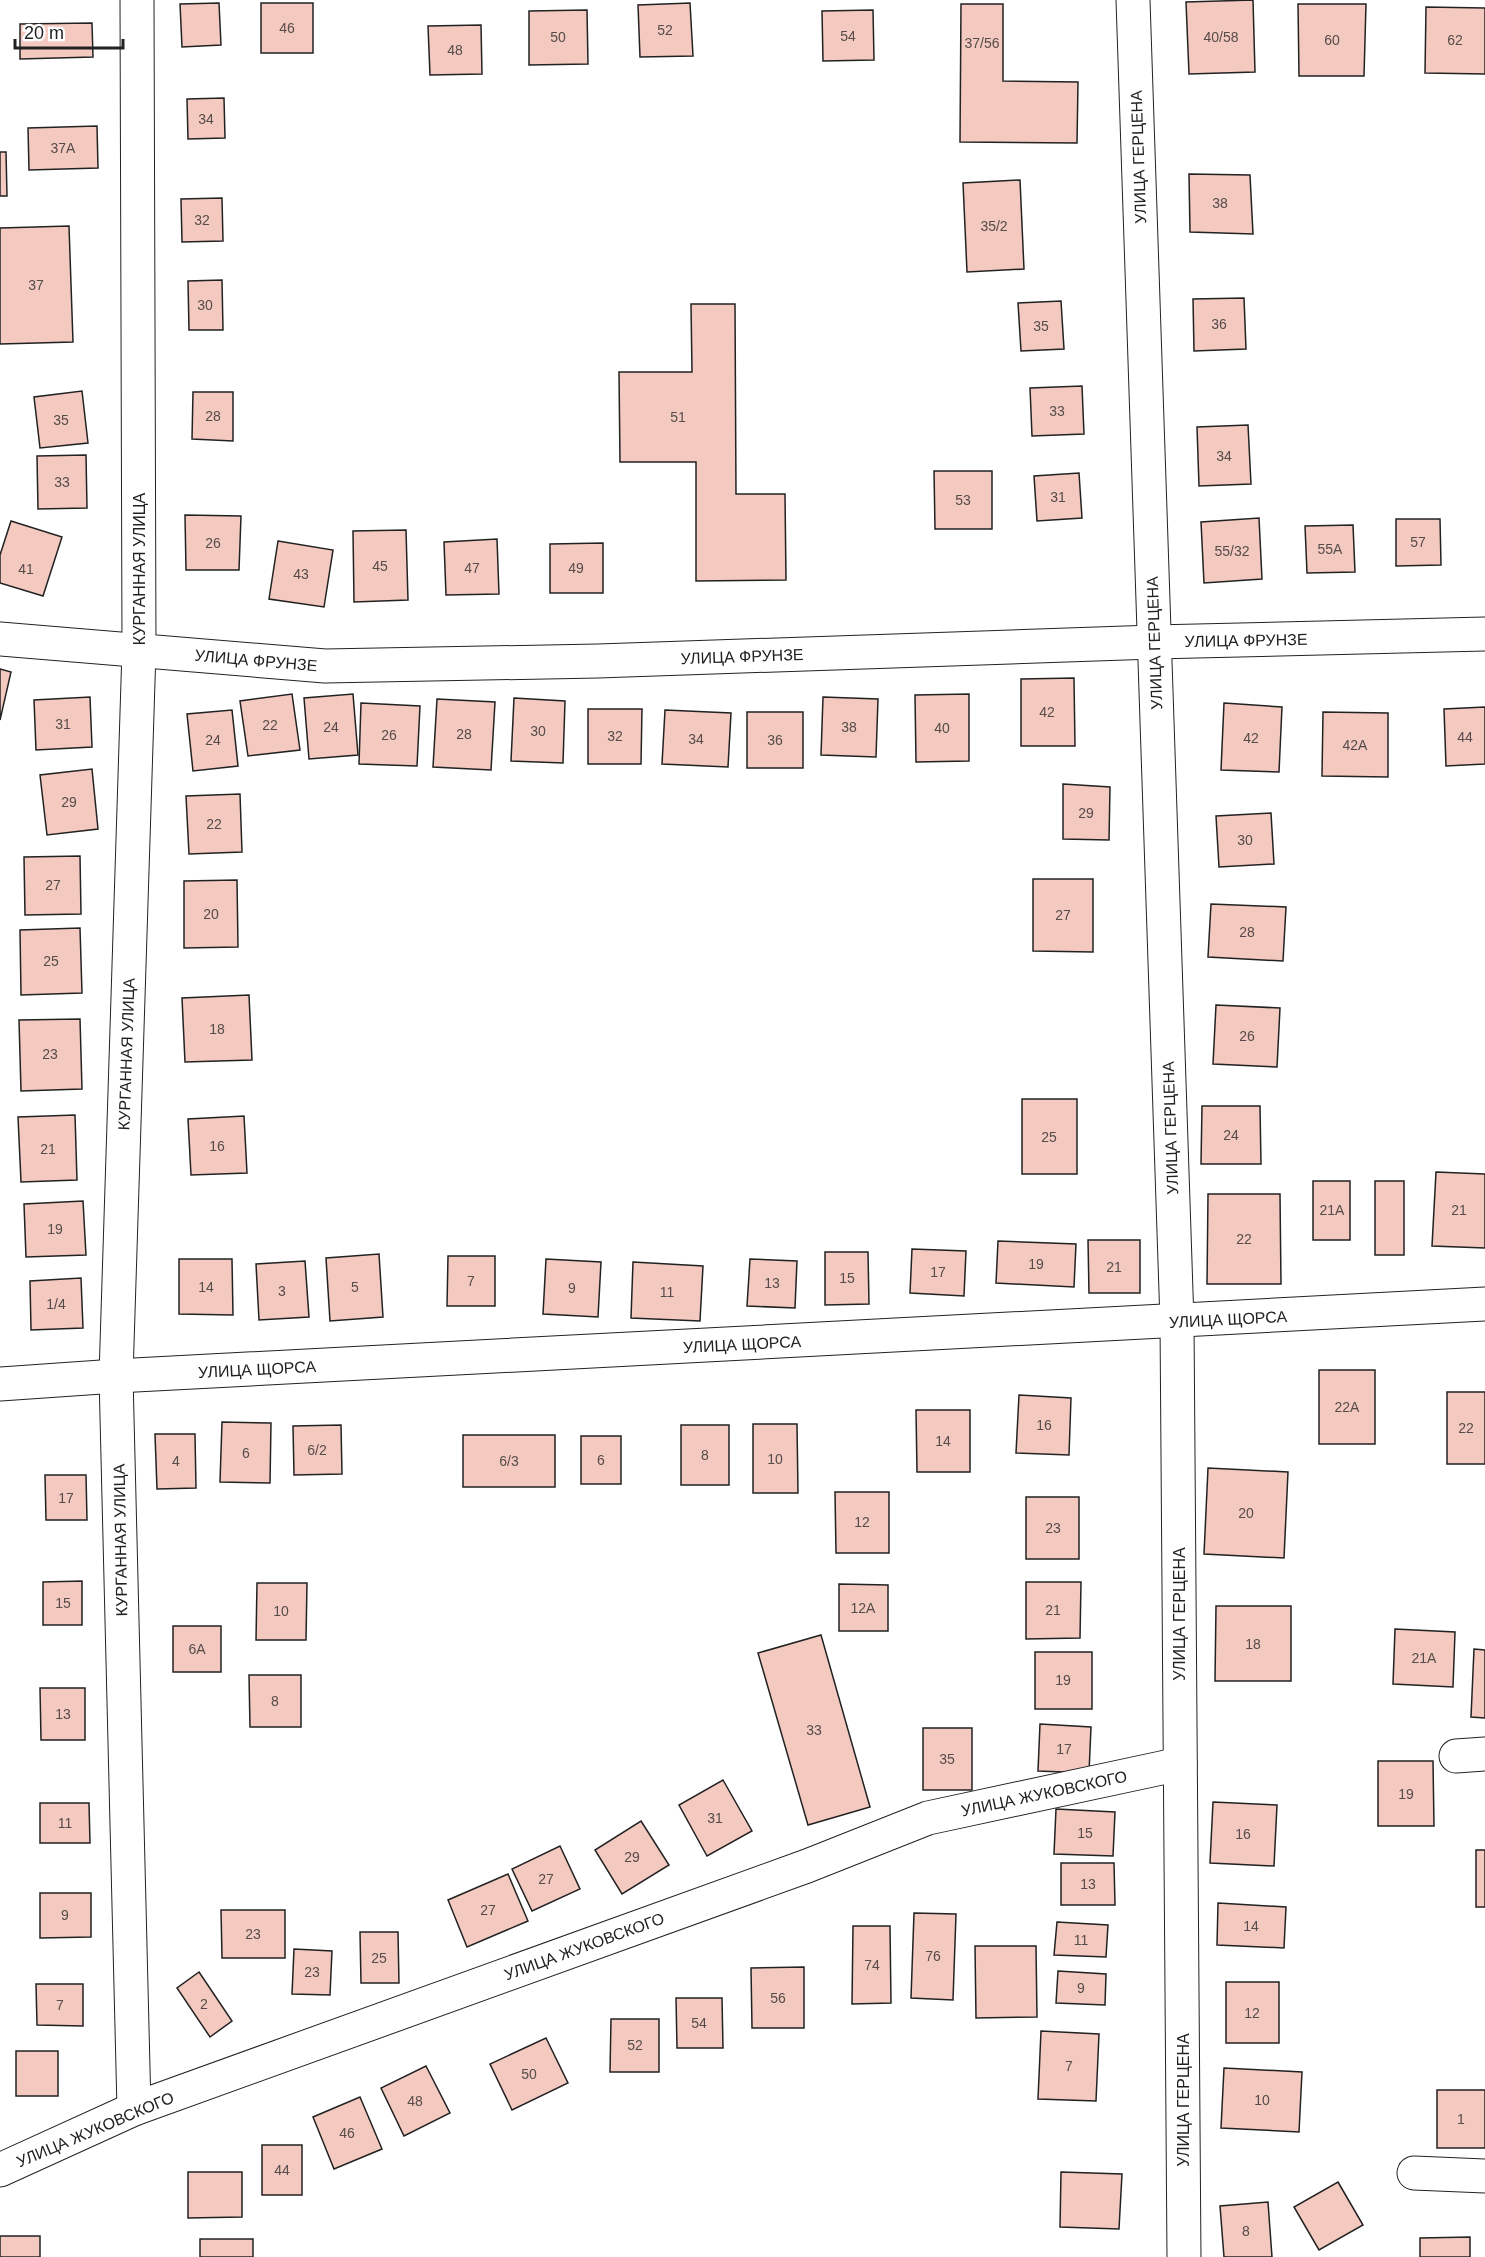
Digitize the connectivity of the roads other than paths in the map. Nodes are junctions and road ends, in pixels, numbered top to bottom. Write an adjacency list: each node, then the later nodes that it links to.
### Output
1 (137, 0): 6 (street, КУРГАННАЯ УЛИЦА)
2 (1133, 0): 5 (street, УЛИЦА ГЕРЦЕНА)
3 (1485, 634): 5 (street, УЛИЦА ФРУНЗЕ)
4 (0, 639): 6 (street, УЛИЦА ФРУНЗЕ)
5 (1154, 642): 6 (street, УЛИЦА ФРУНЗЕ); 8 (street, УЛИЦА ГЕРЦЕНА)
6 (139, 650): 9 (street, КУРГАННАЯ УЛИЦА)
7 (1485, 1304): 8 (street, УЛИЦА ЩОРСА)
8 (1177, 1322): 9 (street, УЛИЦА ЩОРСА); 11 (street, УЛИЦА ГЕРЦЕНА)
9 (116, 1376): 10 (street, УЛИЦА ЩОРСА); 12 (street, КУРГАННАЯ УЛИЦА)
10 (0, 1384)
11 (1180, 1764): 12 (street, УЛИЦА ЖУКОВСКОГО); 16 (street, УЛИЦА ГЕРЦЕНА)
12 (134, 2109): 13 (street, УЛИЦА ЖУКОВСКОГО)
13 (0, 2170)
14 (1414, 2173): 15 (street)
15 (1485, 2176)
16 (1184, 2257)

